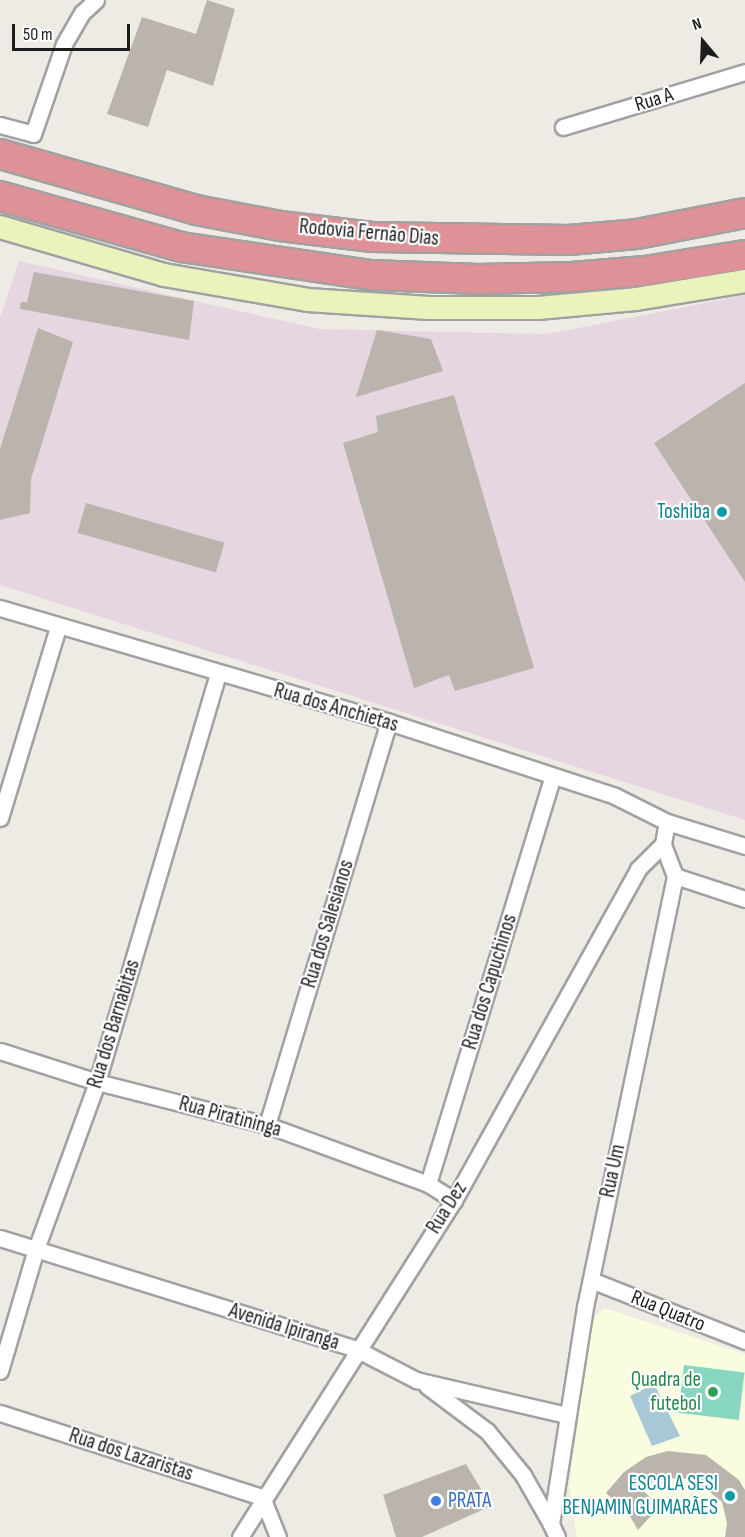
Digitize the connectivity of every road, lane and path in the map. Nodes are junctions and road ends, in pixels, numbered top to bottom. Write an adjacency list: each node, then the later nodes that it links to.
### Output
1 (96, 0): 3 (street)
2 (745, 72): 4 (street, Rua A)
3 (0, 125)
4 (563, 127)
5 (0, 143): 7 (highway)
6 (0, 154): 7 (highway, Rodovia Fernão Dias)
7 (36, 163): 12 (highway, Rodovia Fernão Dias)
8 (0, 196): 13 (highway, Rodovia Fernão Dias)
9 (745, 197): 12 (highway)
10 (745, 213): 12 (highway, Rodovia Fernão Dias)
11 (0, 228): 14 (street)
12 (637, 234)
13 (745, 255)
14 (745, 281)
15 (0, 608): 16 (street, Rua dos Anchietas)
16 (58, 627): 17 (street, Rua dos Anchietas); 20 (street)
17 (218, 674): 18 (street, Rua dos Anchietas); 28 (street, Rua dos Barnabitas)
18 (389, 722): 19 (street, Rua dos Anchietas); 29 (street, Rua dos Salesianos)
19 (552, 779): 21 (street, Rua dos Anchietas); 30 (street, Rua dos Capuchinos)
20 (0, 818)
21 (668, 822): 23 (street); 24 (street, Rua dos Anchietas)
22 (745, 832): 24 (street)
23 (663, 844): 25 (street); 31 (street, Rua Dez)
24 (738, 844)
25 (675, 876): 26 (street); 34 (street, Rua Um)
26 (745, 899)
27 (0, 1051): 28 (street, Rua Piratininga)
28 (97, 1082): 29 (street, Rua Piratininga); 33 (street, Rua dos Barnabitas)
29 (267, 1125): 30 (street, Rua Piratininga)
30 (428, 1184): 31 (street, Rua Piratininga)
31 (454, 1200): 36 (street, Rua Dez)
32 (0, 1238): 33 (street, Avenida Ipiranga)
33 (36, 1249): 36 (street, Avenida Ipiranga); 37 (street, Rua dos Barnabitas)
34 (591, 1280): 35 (street, Rua Quatro); 40 (street, Rua Um)
35 (745, 1341)
36 (356, 1349): 38 (street, Avenida Ipiranga); 41 (street, Rua Dez)
37 (0, 1371)
38 (416, 1380): 40 (street, Avenida Ipiranga); 42 (street, Rua Um)
39 (0, 1413): 41 (street, Rua dos Lazaristas)
40 (567, 1415): 42 (street, Rua Um)
41 (262, 1497): 43 (street, Rua Dez); 44 (street)
42 (554, 1530)
43 (240, 1537)
44 (278, 1537)

